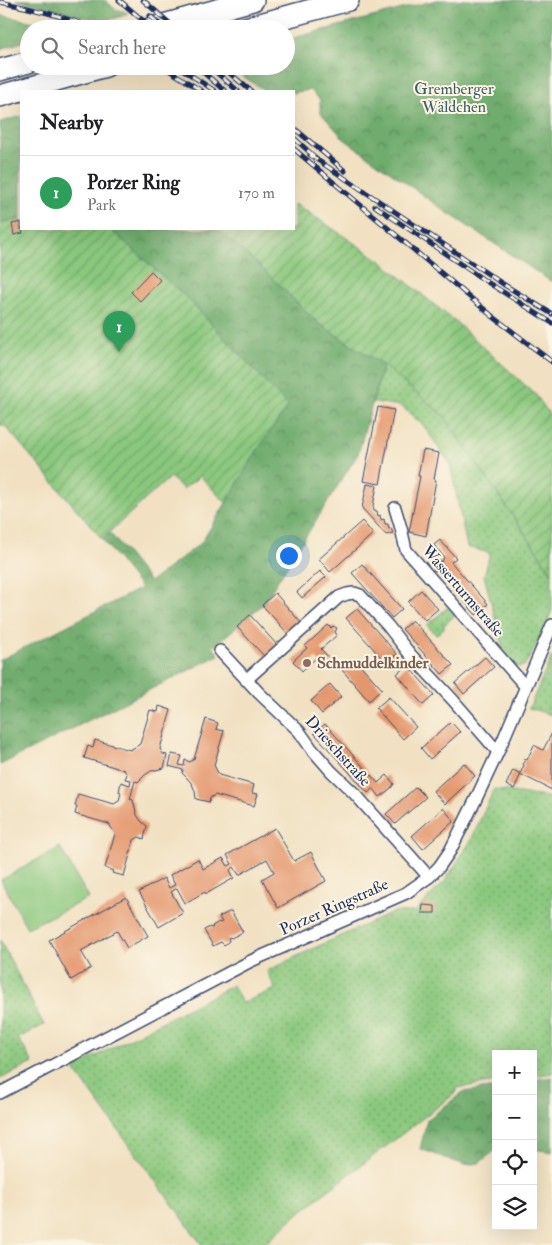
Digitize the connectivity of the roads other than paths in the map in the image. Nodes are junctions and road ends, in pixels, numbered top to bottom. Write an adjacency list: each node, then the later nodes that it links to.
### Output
1 (253, 0): 3 (highway)
2 (348, 0): 4 (highway)
3 (181, 20)
4 (275, 20)
5 (20, 64): 6 (highway)
6 (0, 70)
7 (74, 75): 9 (highway)
8 (20, 90): 10 (highway)
9 (21, 90)
10 (0, 96)
11 (395, 508): 15 (street, Wasserturmstraße)
12 (552, 625): 15 (street, Porzer Ringstraße)
13 (220, 650): 14 (street, Drieschstraße)
14 (246, 680): 16 (street); 17 (street, Drieschstraße)
15 (526, 686): 16 (street, Porzer Ringstraße)
16 (498, 752): 17 (street, Porzer Ringstraße)
17 (429, 877): 18 (street, Porzer Ringstraße)
18 (0, 1093)

